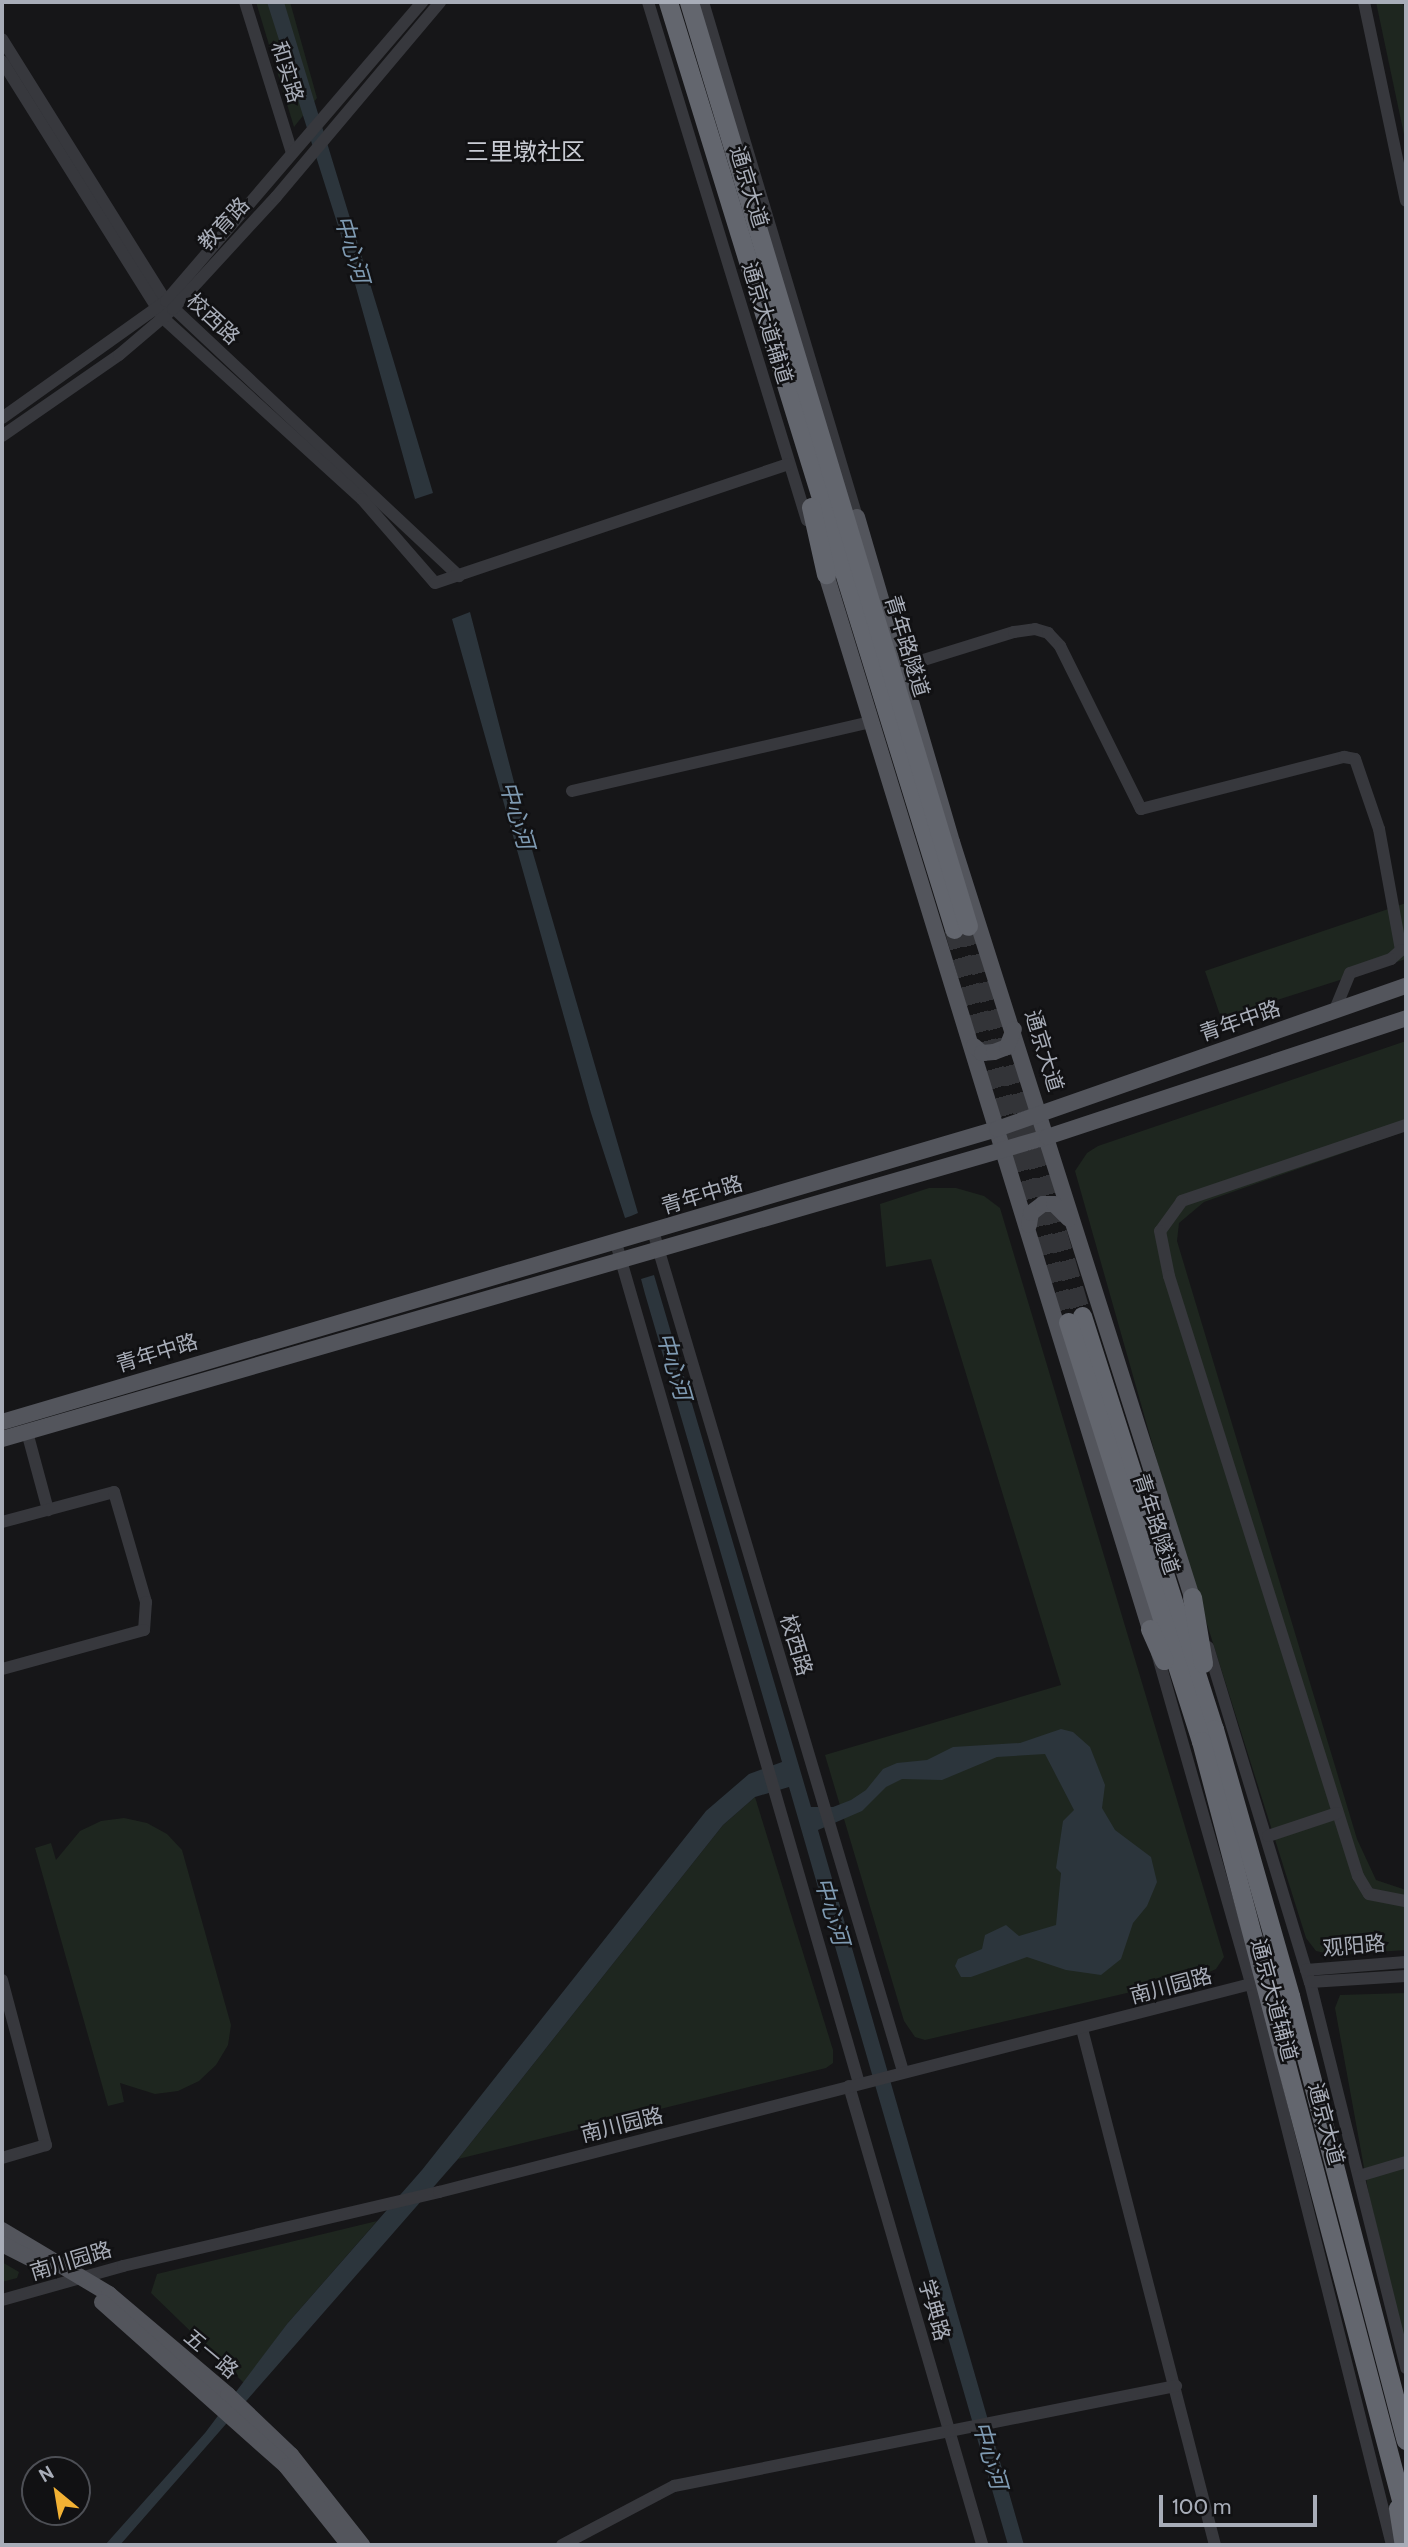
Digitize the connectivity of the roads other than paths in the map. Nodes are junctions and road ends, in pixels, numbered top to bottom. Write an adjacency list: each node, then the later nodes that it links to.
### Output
1 (245, 2): 11 (street, 和实路)
2 (422, 2): 11 (street, 教育路)
3 (440, 2): 13 (street, 教育路)
4 (648, 2): 18 (street, 通京大道辅道)
5 (668, 2): 15 (highway, 通京大道)
6 (689, 2): 15 (highway, 通京大道)
7 (703, 2): 19 (street, 通京大道辅道)
8 (1364, 2): 12 (street)
9 (2, 39): 13 (street, 校西路)
10 (2, 61): 13 (street, 校西路)
11 (292, 153): 13 (street, 教育路)
12 (1406, 201)
13 (164, 305): 14 (street, 教育路); 16 (street, 教育路); 21 (street, 校西路)
14 (163, 318): 17 (street, 教育路); 21 (street, 校西路)
15 (794, 382): 19 (highway); 20 (highway); 25 (highway, 青年路隧道)
16 (2, 418)
17 (2, 436)
18 (789, 464): 20 (street, 通京大道辅道); 21 (street)
19 (857, 517): 22 (main road, 通京大道)
20 (826, 574): 23 (main road)
21 (459, 576)
22 (901, 667): 27 (street); 29 (main road, 通京大道)
23 (871, 722): 24 (street); 30 (main road)
24 (572, 791)
25 (961, 928)
26 (1406, 986): 27 (main road, 青年中路)
27 (1334, 1012): 31 (main road, 青年中路)
28 (1406, 1018): 34 (main road, 青年中路)
29 (1014, 1029): 30 (main road); 31 (main road, 通京大道)
30 (974, 1046): 33 (main road)
31 (1040, 1114): 33 (main road, 青年中路); 34 (main road, 通京大道)
32 (1406, 1125): 51 (street)
33 (997, 1129): 35 (main road); 38 (main road, 青年中路)
34 (1047, 1138): 35 (main road, 青年中路); 36 (main road, 通京大道)
35 (1003, 1150): 37 (main road); 39 (main road, 青年中路)
36 (1071, 1221): 37 (main road); 47 (main road, 通京大道)
37 (1029, 1225): 48 (main road)
38 (653, 1231): 39 (street, 校西路); 40 (main road, 青年中路)
39 (658, 1248): 40 (main road, 青年中路); 60 (street, 校西路)
40 (618, 1251): 42 (main road, 青年中路); 43 (main road, 青年中路); 61 (street)
41 (1075, 1319): 50 (highway, 青年路隧道)
42 (2, 1422)
43 (27, 1432): 44 (main road, 青年中路); 45 (street)
44 (2, 1439)
45 (48, 1510): 46 (street); 49 (street)
46 (2, 1522)
47 (1192, 1597): 50 (highway); 52 (street, 通京大道辅道)
48 (1150, 1629): 50 (highway); 58 (street, 通京大道辅道)
49 (2, 1669)
50 (1207, 1735): 71 (highway, 通京大道); 72 (highway, 通京大道)
51 (1337, 1813): 52 (street); 53 (street)
52 (1268, 1836): 55 (street, 通京大道辅道)
53 (1406, 1901)
54 (1406, 1962): 55 (street, 观阳路)
55 (1308, 1976): 56 (street, 观阳路); 64 (street, 通京大道辅道)
56 (1406, 1976)
57 (2, 1980): 62 (street)
58 (1251, 1984): 59 (street, 南川园路); 83 (street, 通京大道辅道)
59 (1082, 2029): 60 (street, 南川园路); 70 (street)
60 (899, 2072): 61 (street, 南川园路)
61 (858, 2083): 67 (street, 南川园路); 74 (street, 学典路)
62 (2, 2158)
63 (1406, 2162): 64 (street)
64 (1359, 2176): 69 (street, 通京大道辅道)
65 (2, 2231): 67 (main road, 五一路)
66 (2, 2244): 67 (main road, 五一路)
67 (81, 2280): 68 (street, 南川园路); 73 (main road, 五一路)
68 (2, 2300)
69 (1406, 2368)
70 (1176, 2386): 74 (street); 82 (street)
71 (1379, 2410): 77 (highway, 通京大道); 84 (highway)
72 (1400, 2410): 75 (highway); 76 (highway, 通京大道)
73 (241, 2416): 78 (main road, 五一路); 79 (main road, 五一路)
74 (948, 2428): 80 (street); 81 (street, 学典路)
75 (1406, 2433)
76 (1406, 2440)
77 (1406, 2519)
78 (349, 2545)
79 (362, 2545)
80 (562, 2545)
81 (982, 2545)
82 (1215, 2545)
83 (1392, 2545)
84 (1404, 2545)

